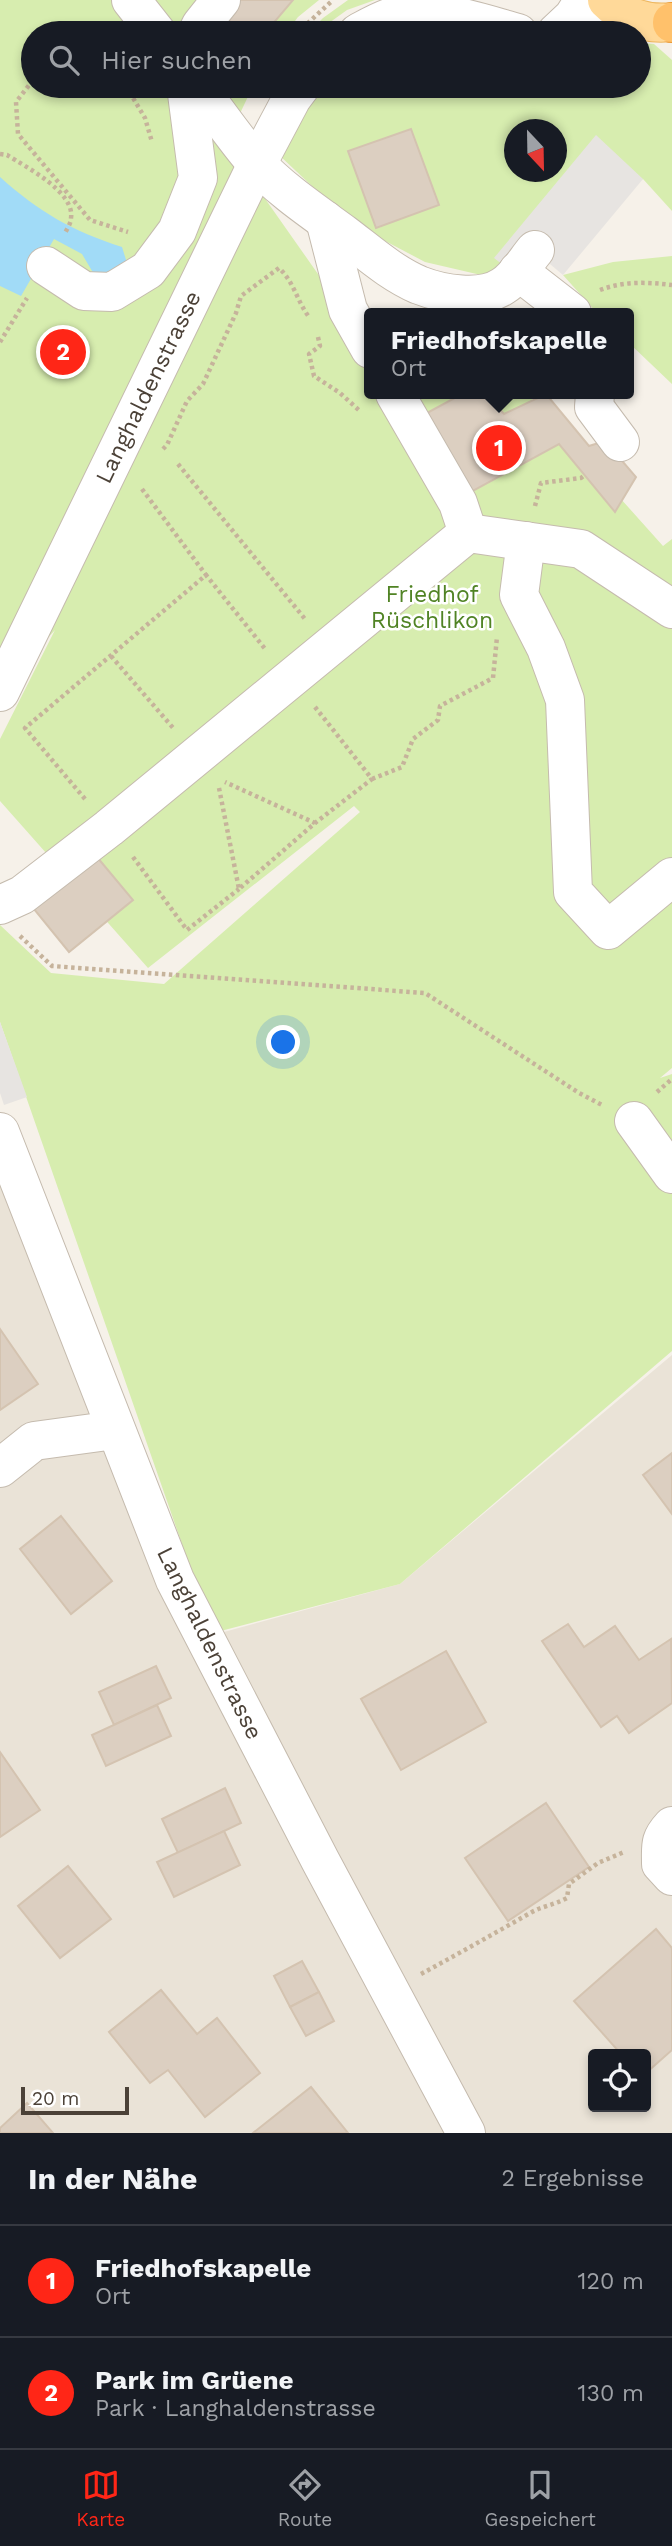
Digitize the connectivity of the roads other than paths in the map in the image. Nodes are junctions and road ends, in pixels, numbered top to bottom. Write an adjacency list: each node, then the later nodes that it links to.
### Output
1 (131, 0): 5 (street)
2 (221, 0): 6 (street)
3 (584, 0): 9 (street)
4 (618, 9): 10 (main road)
5 (148, 21)
6 (204, 21)
7 (381, 21): 8 (street)
8 (474, 21)
9 (569, 21)
10 (641, 21)
11 (651, 22): 12 (main road)
12 (672, 22)
13 (188, 98): 18 (street)
14 (206, 98): 16 (street)
15 (292, 98): 16 (street, Langhaldenstrasse)
16 (257, 164): 17 (street); 27 (street, Langhaldenstrasse)
17 (325, 220): 19 (street); 20 (street)
18 (46, 266)
19 (567, 308)
20 (364, 340)
21 (398, 399): 24 (street)
22 (595, 399): 23 (street)
23 (620, 442)
24 (468, 533): 25 (street); 29 (street)
25 (526, 541): 26 (street); 28 (street)
26 (672, 609)
27 (0, 692)
28 (672, 877)
29 (9, 919)
30 (634, 1121): 32 (street)
31 (0, 1132): 33 (street, Langhaldenstrasse)
32 (672, 1174)
33 (115, 1430): 34 (street); 35 (street, Langhaldenstrasse)
34 (0, 1468)
35 (466, 2133)

